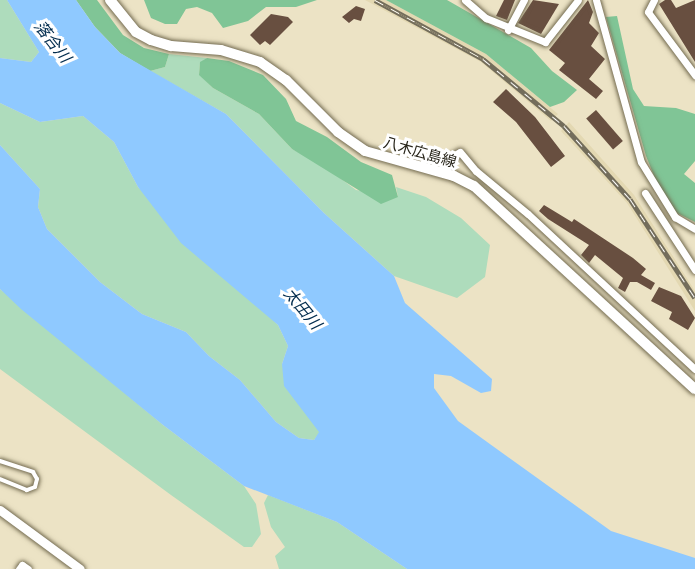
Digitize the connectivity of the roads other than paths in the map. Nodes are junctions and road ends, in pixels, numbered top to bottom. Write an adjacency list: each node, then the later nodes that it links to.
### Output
1 (110, 0): 9 (main road, 八木広島線)
2 (465, 0): 7 (street)
3 (524, 0): 7 (street)
4 (578, 0): 7 (street)
5 (596, 0): 11 (street)
6 (654, 0): 8 (street)
7 (508, 30)
8 (695, 75)
9 (445, 173): 13 (street); 14 (main road, 八木広島線)
10 (645, 193): 12 (street)
11 (695, 229)
12 (695, 270)
13 (695, 369)
14 (695, 389)
15 (0, 461): 16 (lane)
16 (0, 479)
17 (0, 510): 20 (street)
18 (19, 569): 19 (street)
19 (28, 569)
20 (80, 569)

